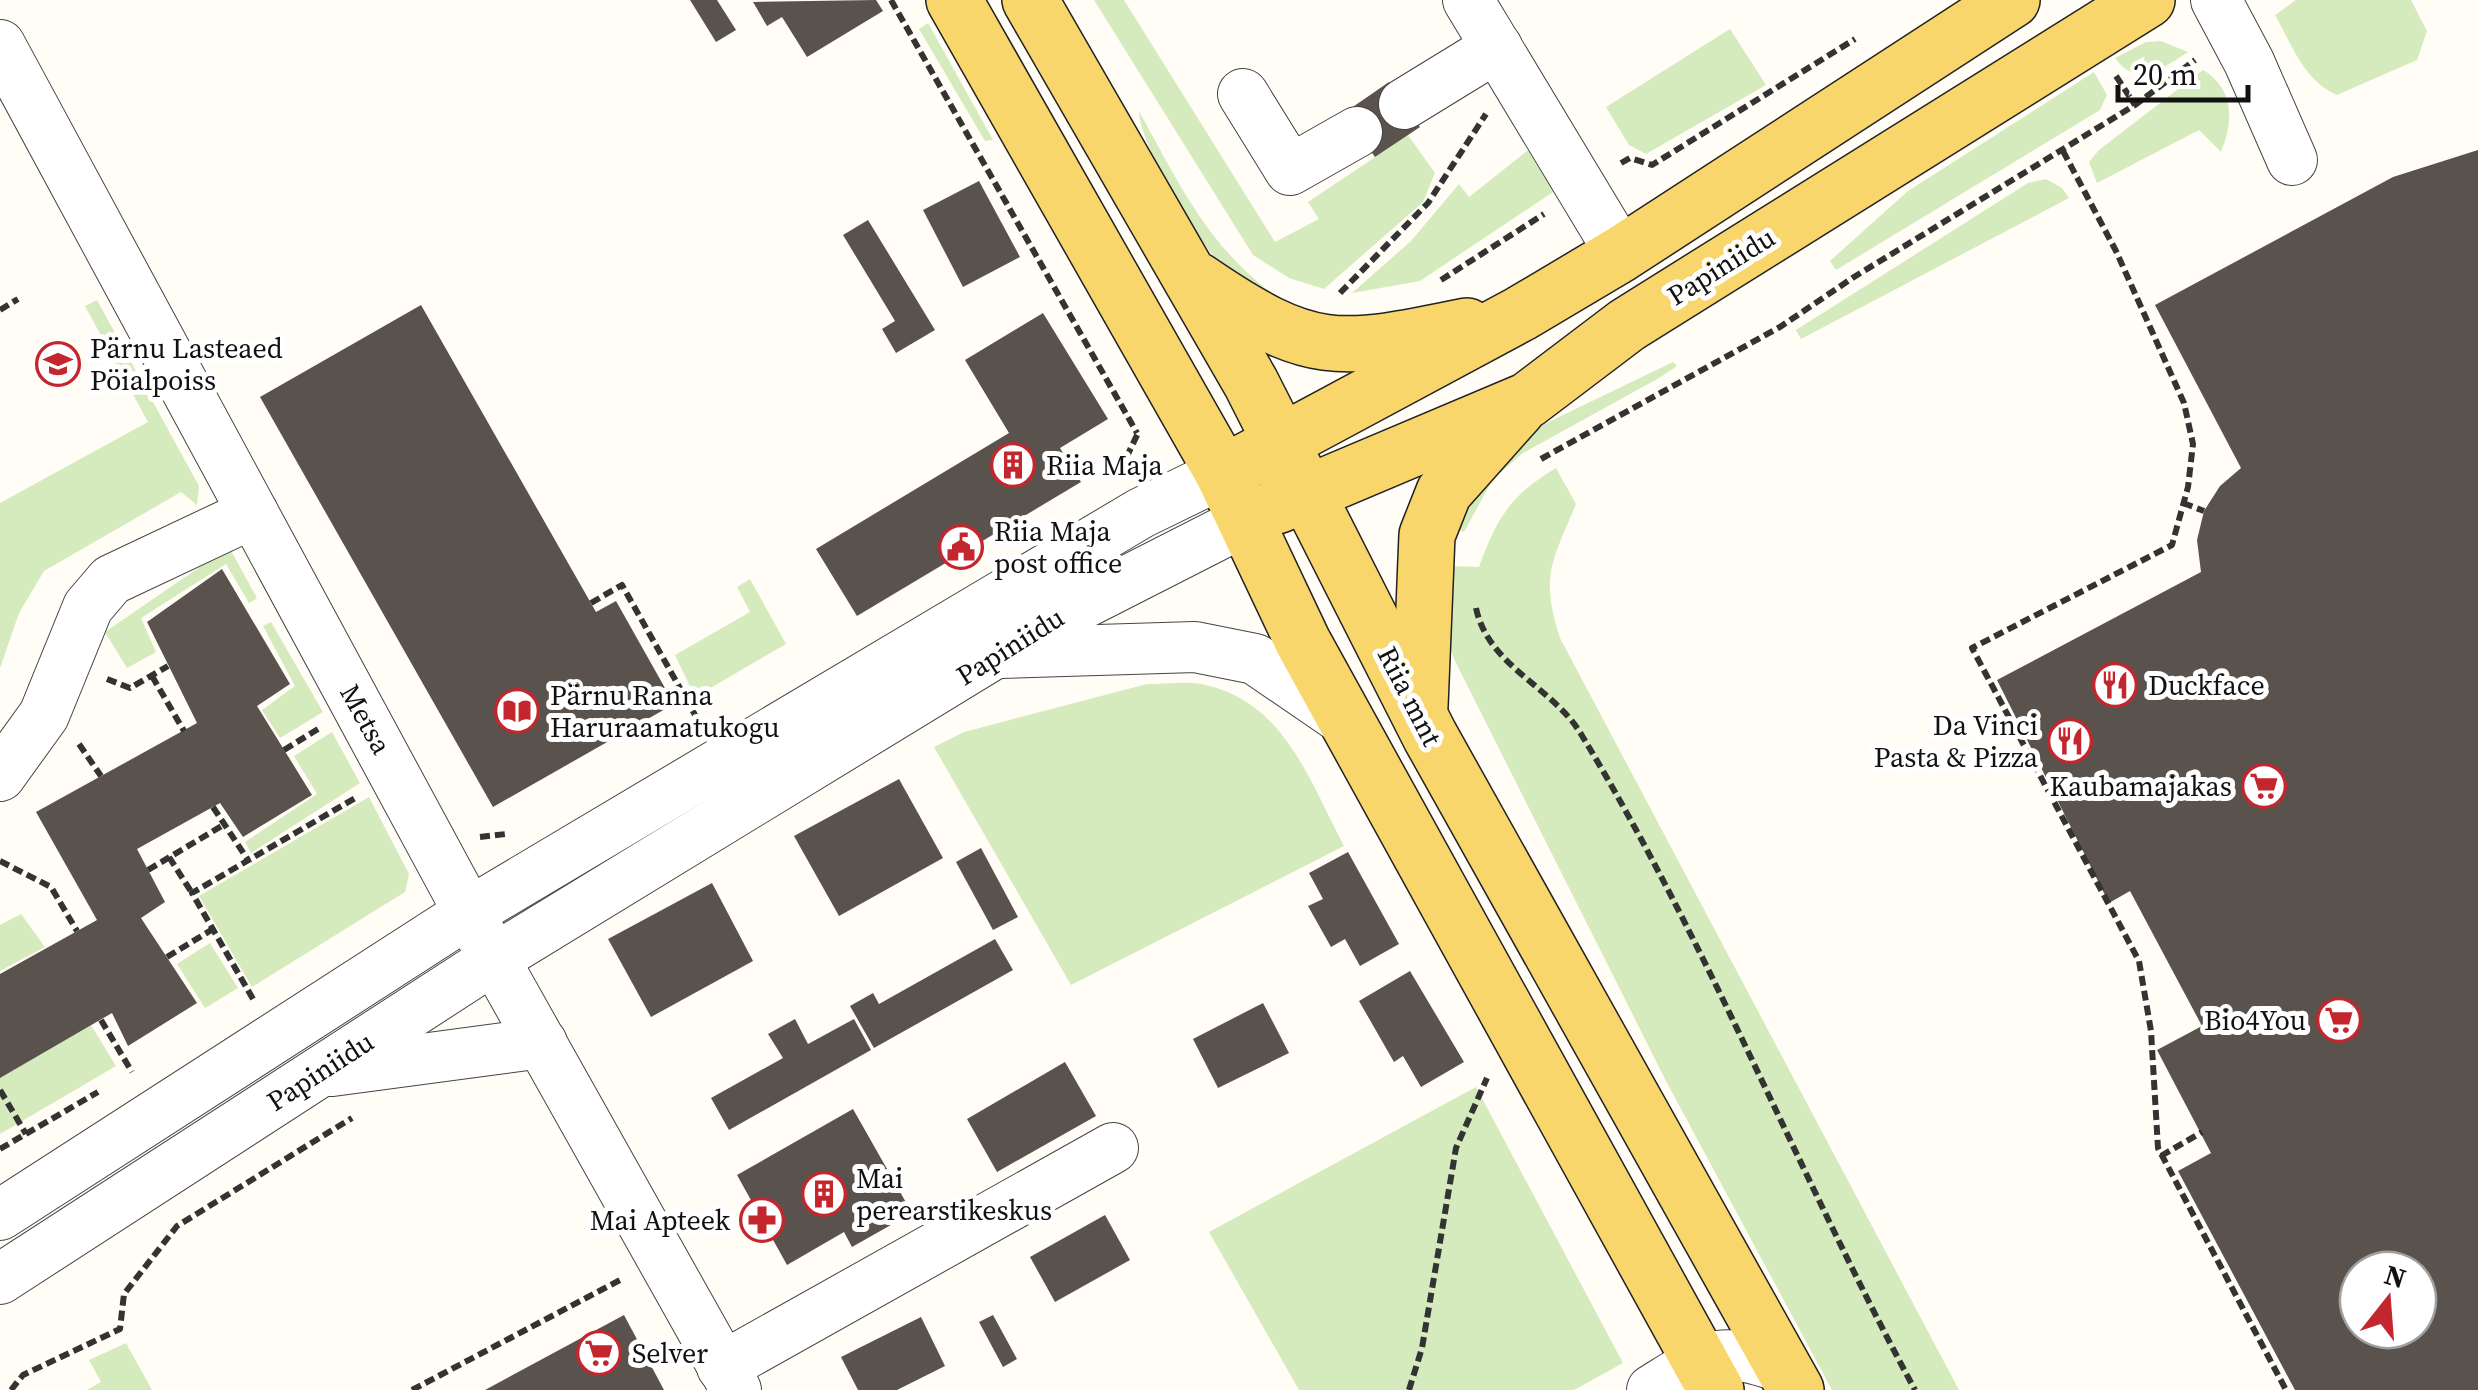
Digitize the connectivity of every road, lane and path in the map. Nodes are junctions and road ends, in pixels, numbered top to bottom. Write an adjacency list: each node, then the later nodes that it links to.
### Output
1 (892, 0): 26 (path)
2 (954, 0): 28 (main road)
3 (1030, 0): 18 (main road, Riia mnt)
4 (1468, 0): 9 (street)
5 (2012, 0): 17 (main road, Papiniidu)
6 (2147, 0): 23 (main road, Papiniidu)
7 (2224, 16): 13 (path); 16 (street)
8 (0, 45): 31 (street, Metsa)
9 (1504, 60): 12 (street); 17 (street); 20 (path)
10 (2107, 63): 13 (path)
11 (1244, 94): 14 (street)
12 (1404, 104)
13 (2135, 105): 15 (path)
14 (1358, 132)
15 (2062, 151): 25 (path); 29 (path)
16 (2292, 160)
17 (1621, 254): 22 (main road, Papiniidu)
18 (1186, 273): 22 (main road); 24 (main road, Riia mnt)
19 (18, 300): 21 (path)
20 (1328, 305)
21 (0, 310)
22 (1520, 314): 24 (main road, Papiniidu)
23 (1528, 400): 27 (main road, Papiniidu); 39 (main road)
24 (1281, 442): 27 (main road, Riia mnt); 28 (main road, Papiniidu)
25 (1534, 464)
26 (1123, 481)
27 (1307, 492): 28 (main road, Papiniidu); 39 (main road, Riia mnt)
28 (1235, 496): 34 (street, Papiniidu); 41 (main road); 57 (street, Papiniidu)
29 (2184, 503): 30 (path); 73 (path)
30 (2204, 511)
31 (252, 513): 35 (street); 57 (street, Metsa)
32 (1475, 597): 84 (path)
33 (591, 603): 40 (path)
34 (1001, 653): 41 (street); 61 (street, Papiniidu)
35 (66, 662): 37 (path); 46 (street)
36 (168, 666): 37 (path)
37 (152, 676): 43 (path)
38 (715, 712): 40 (path)
39 (1420, 714): 79 (main road, Riia mnt)
40 (699, 722): 44 (path)
41 (1350, 724): 77 (main road)
42 (322, 725): 45 (path)
43 (184, 731)
44 (683, 732)
45 (284, 750)
46 (0, 776)
47 (374, 788): 53 (path)
48 (213, 807): 49 (path)
49 (225, 824): 52 (path); 53 (path)
50 (464, 828): 51 (path)
51 (522, 830)
52 (169, 857): 55 (path); 56 (path)
53 (248, 860): 56 (path)
54 (0, 861): 59 (path)
55 (148, 870)
56 (192, 893): 58 (path)
57 (470, 912): 61 (street, Metsa); 74 (street, Papiniidu)
58 (212, 928): 60 (path); 62 (path)
59 (77, 932)
60 (167, 957)
61 (494, 959): 64 (street, Metsa); 67 (street, Papiniidu)
62 (253, 1000)
63 (101, 1020): 66 (path)
64 (542, 1044): 67 (street); 78 (street, Metsa)
65 (1490, 1071): 82 (path)
66 (132, 1072)
67 (317, 1073): 76 (street, Papiniidu)
68 (0, 1090): 71 (path)
69 (366, 1113): 80 (path)
70 (2202, 1132): 73 (path)
71 (26, 1134)
72 (1114, 1148): 78 (street)
73 (2162, 1156): 85 (path)
74 (0, 1215)
75 (636, 1272): 81 (path)
76 (0, 1279)
77 (1708, 1375): 79 (street); 83 (street)
78 (729, 1378)
79 (1790, 1379)
80 (11, 1390)
81 (412, 1390)
82 (1408, 1390)
83 (1652, 1390)
84 (1915, 1390)
85 (2286, 1390)

